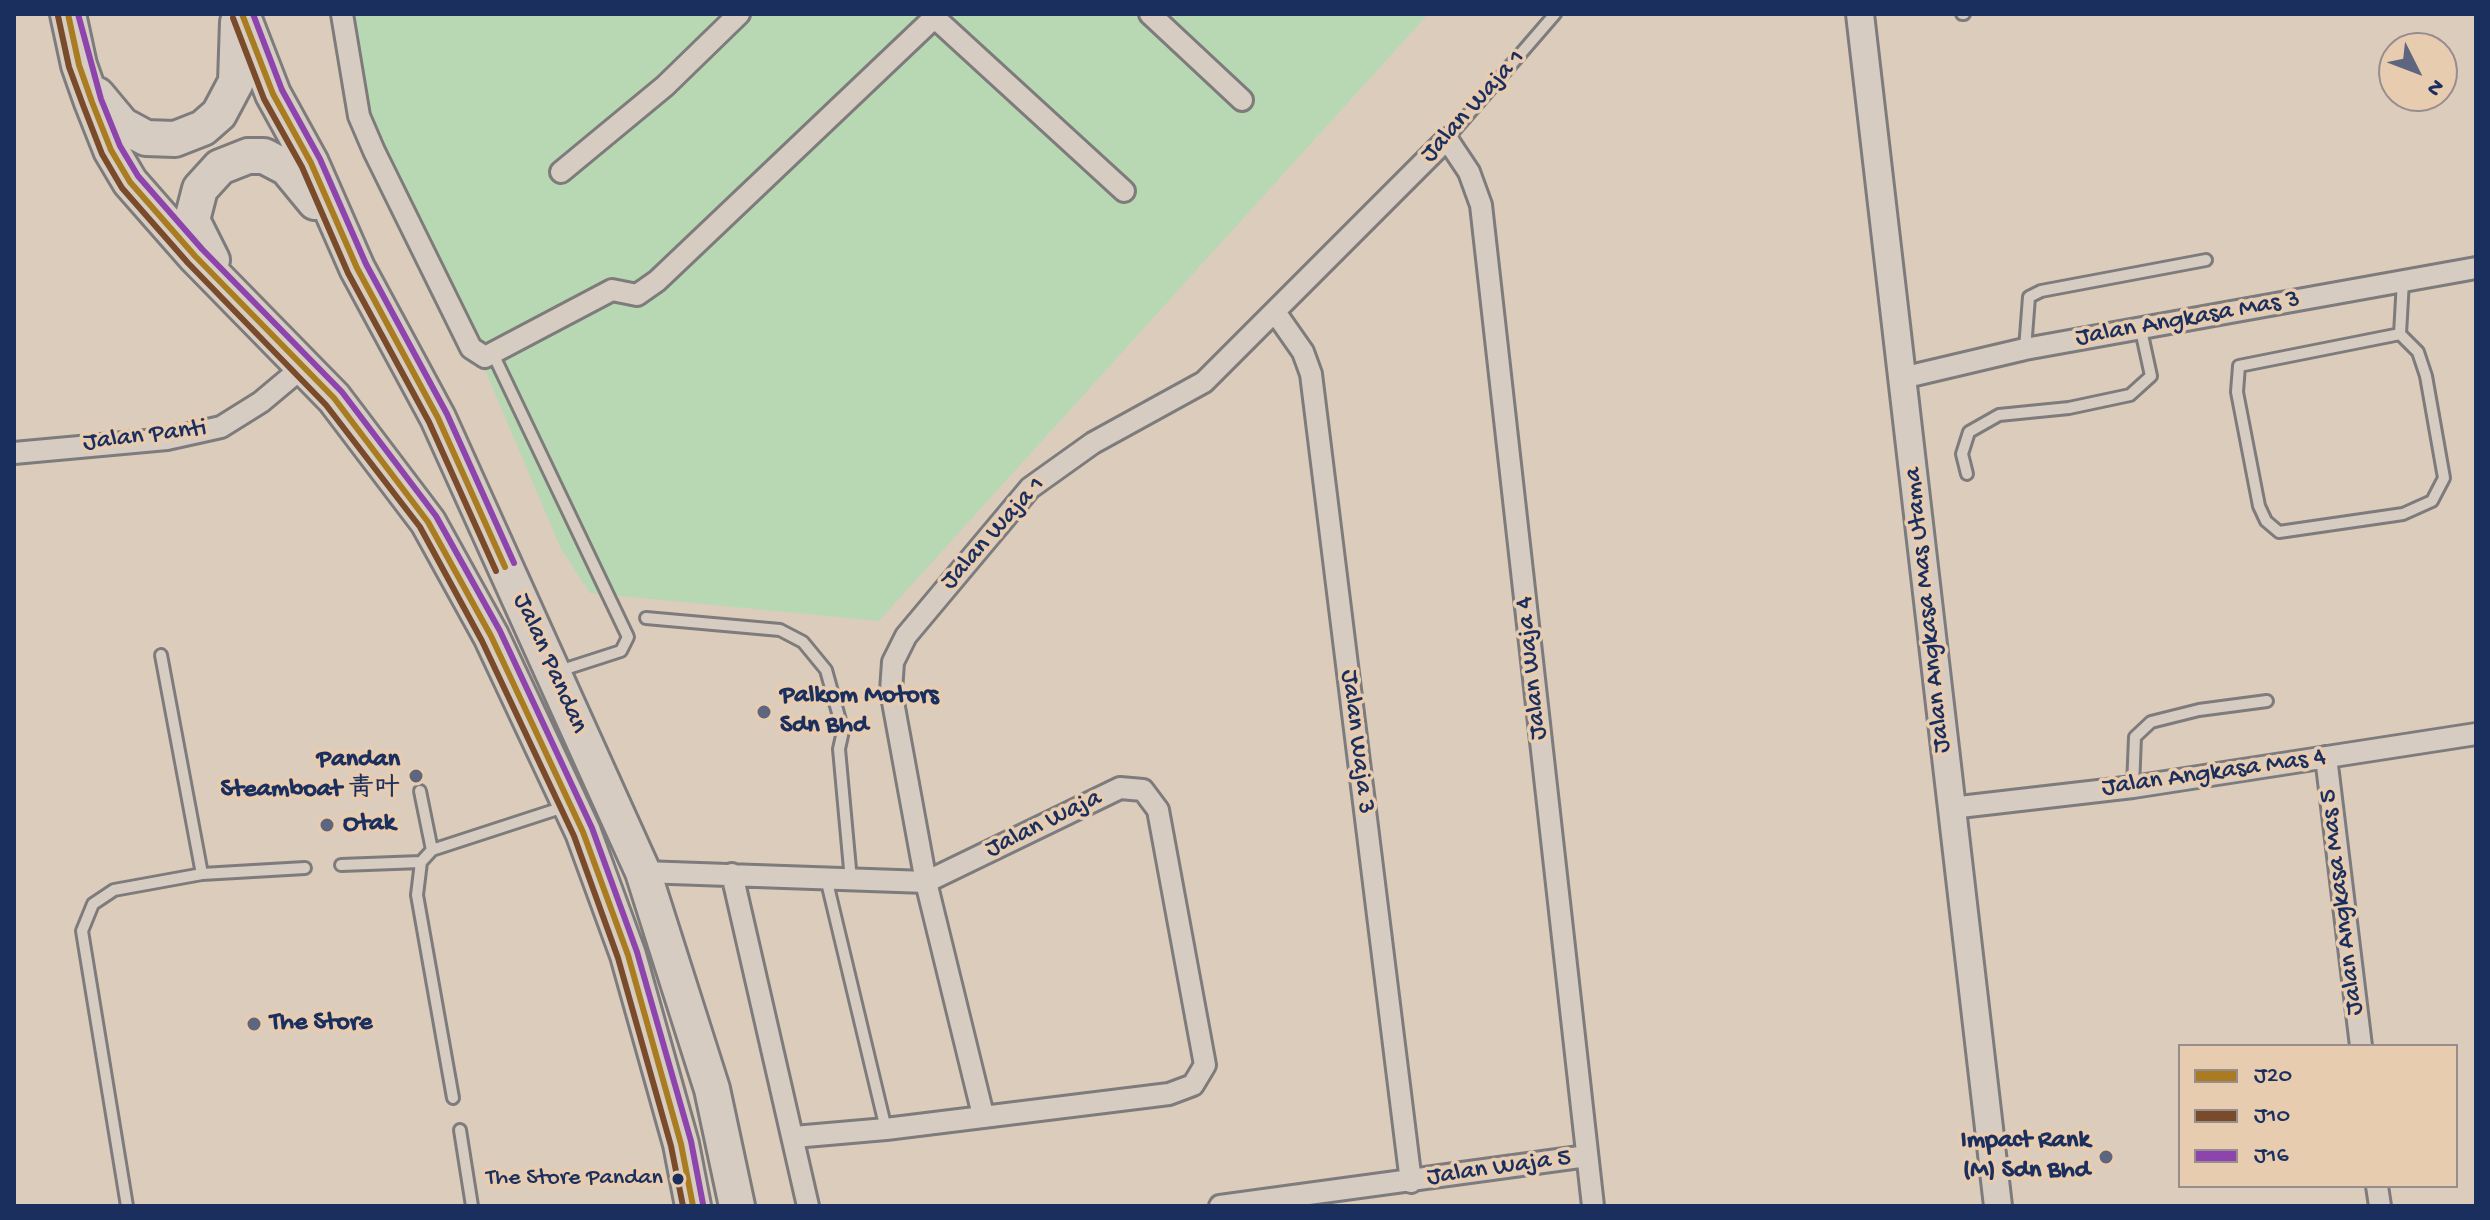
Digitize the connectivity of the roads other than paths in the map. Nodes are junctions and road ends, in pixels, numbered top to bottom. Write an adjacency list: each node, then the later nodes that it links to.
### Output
1 (68, 14): 9 (highway, Jalan Pandan)
2 (240, 14): 9 (highway); 15 (highway, Jalan Pandan)
3 (342, 14): 23 (street)
4 (739, 14): 12 (street)
5 (1150, 14): 10 (street)
6 (1555, 14): 11 (lane, Jalan Waja 1)
7 (1860, 14): 25 (street, Jalan Angkasa Mas Utama)
8 (936, 16): 13 (street); 23 (street)
9 (79, 65): 18 (highway, Jalan Pandan)
10 (1242, 100)
11 (1447, 139): 19 (street, Jalan Waja 1); 54 (street, Jalan Waja 4)
12 (561, 172)
13 (1124, 191)
14 (2206, 260): 22 (lane)
15 (357, 268): 18 (highway); 30 (highway, Jalan Pandan)
16 (2476, 268): 17 (street, Jalan Angkasa Mas 3)
17 (2403, 281): 20 (street, Jalan Angkasa Mas 3); 21 (lane)
18 (245, 306): 24 (highway, Jalan Pandan)
19 (1275, 312): 47 (street, Jalan Waja 1); 55 (street, Jalan Waja 3)
20 (2141, 330): 22 (street, Jalan Angkasa Mas 3); 27 (lane)
21 (2400, 334): 21 (lane)
22 (2025, 349): 25 (street, Jalan Angkasa Mas 3)
23 (493, 354): 30 (lane)
24 (304, 366): 26 (street, Jalan Panti); 36 (highway, Jalan Pandan)
25 (1902, 378): 37 (street, Jalan Angkasa Mas Utama)
26 (14, 453)
27 (1967, 474)
28 (646, 618): 46 (lane)
29 (161, 655): 43 (lane)
30 (553, 673): 42 (highway, Jalan Pandan)
31 (2267, 701): 34 (lane)
32 (2476, 734): 33 (street, Jalan Angkasa Mas 4)
33 (2326, 757): 34 (street, Jalan Angkasa Mas 4); 48 (street, Jalan Angkasa Mas 5)
34 (2133, 787): 37 (street, Jalan Angkasa Mas 4)
35 (420, 791): 38 (lane)
36 (570, 805): 38 (lane); 58 (highway, Jalan Pandan)
37 (1951, 808): 63 (street, Jalan Angkasa Mas Utama)
38 (432, 850): 39 (lane)
39 (421, 862): 40 (lane); 49 (lane)
40 (341, 865)
41 (305, 868): 43 (lane)
42 (643, 872): 44 (street, Jalan Waja); 59 (highway, Jalan Pandan)
43 (202, 874): 56 (lane)
44 (732, 874): 45 (street, Jalan Waja); 53 (street)
45 (826, 878): 46 (street, Jalan Waja); 51 (lane)
46 (851, 882): 47 (street, Jalan Waja)
47 (926, 882): 50 (street, Jalan Waja 1); 50 (street, Jalan Waja)
48 (2361, 1044)
49 (453, 1098)
50 (983, 1115): 51 (street)
51 (886, 1129): 53 (street)
52 (460, 1130): 57 (lane)
53 (794, 1137): 60 (street)
54 (1587, 1156): 55 (street, Jalan Waja 5); 62 (street, Jalan Waja 4)
55 (1411, 1182): 61 (street, Jalan Waja 5)
56 (127, 1206)
57 (472, 1206)
58 (693, 1206)
59 (737, 1206)
60 (808, 1206)
61 (1220, 1206)
62 (1593, 1206)
63 (1998, 1206)

